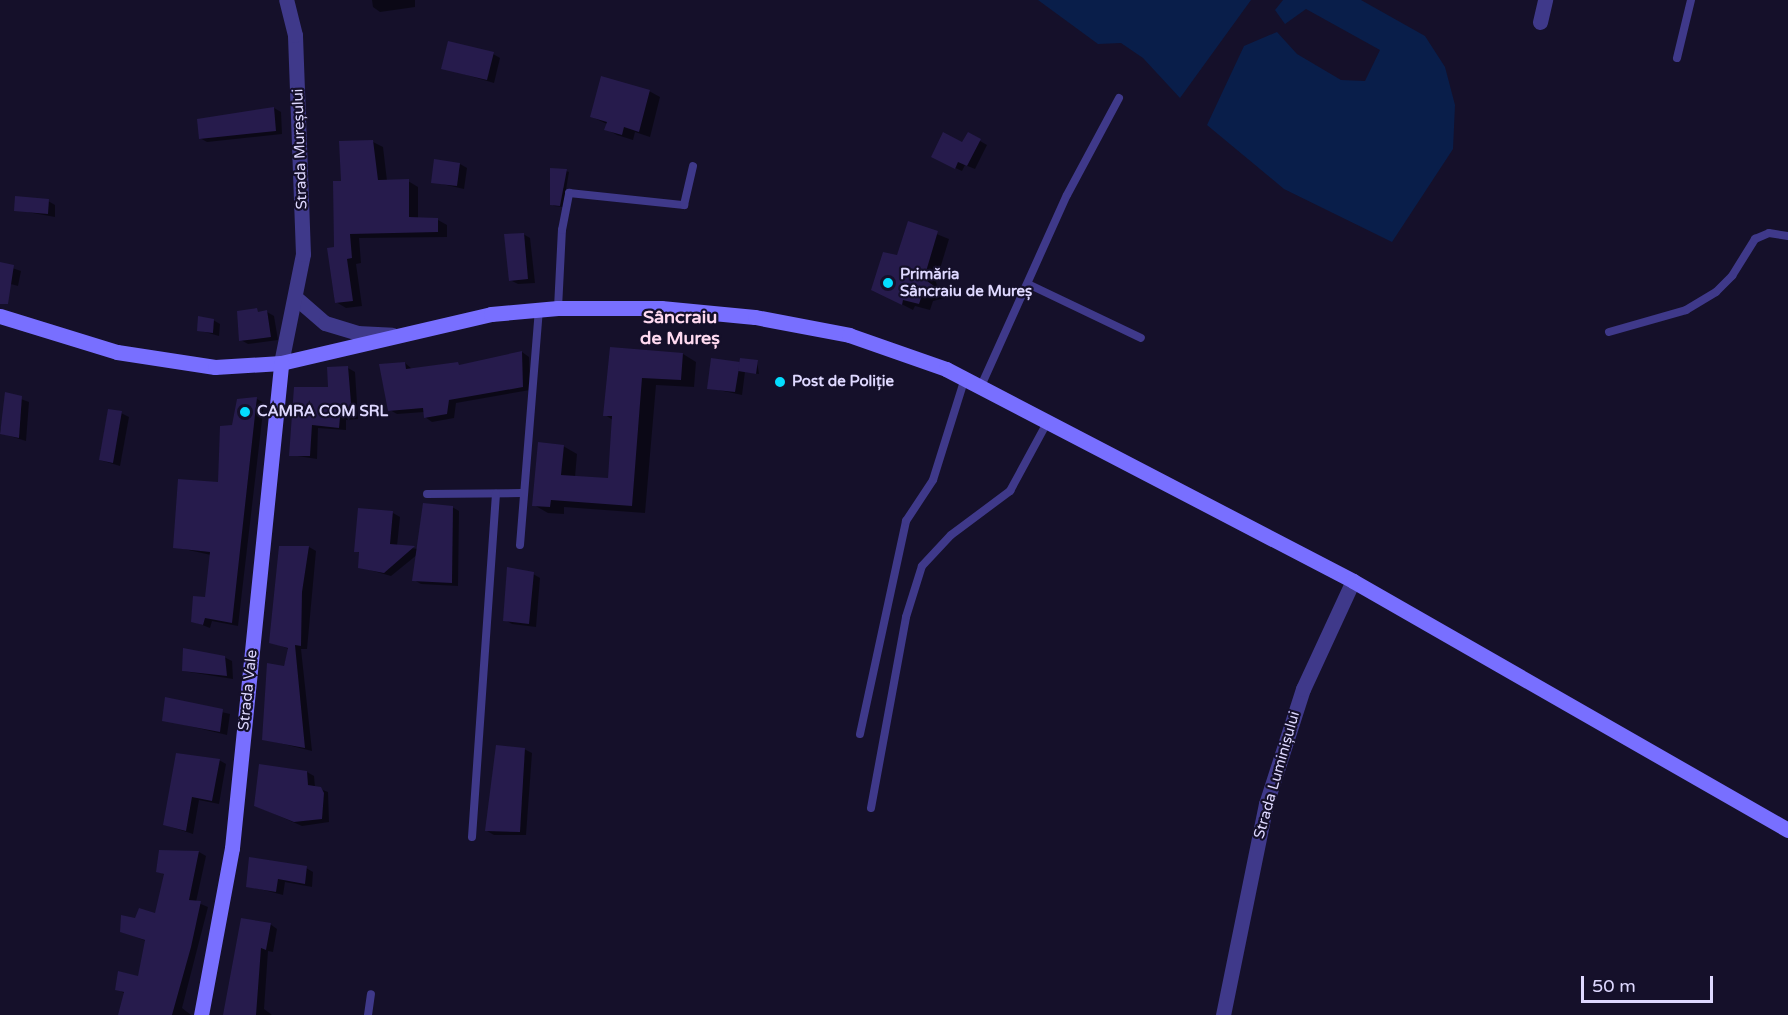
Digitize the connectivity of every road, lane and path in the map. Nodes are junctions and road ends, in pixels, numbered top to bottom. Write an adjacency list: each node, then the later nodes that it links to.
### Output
1 (286, 0): 10 (street, Strada Mureșului)
2 (1545, 0): 4 (street)
3 (1690, 0): 5 (lane)
4 (1540, 22)
5 (1677, 58)
6 (1119, 98): 9 (lane)
7 (693, 166): 11 (lane)
8 (1788, 236): 14 (lane)
9 (1028, 284): 16 (lane); 19 (lane)
10 (296, 298): 15 (street); 17 (street, Strada Mureșului)
11 (558, 308): 12 (main road); 18 (main road)
12 (539, 309): 15 (main road); 21 (lane)
13 (0, 316): 17 (main road)
14 (1609, 332)
15 (395, 335): 17 (main road)
16 (1141, 338)
17 (281, 363): 31 (main road, Strada Vale)
18 (965, 378): 19 (main road); 26 (lane)
19 (981, 386): 20 (main road)
20 (1048, 420): 25 (main road); 27 (lane)
21 (521, 493): 23 (lane); 24 (lane)
22 (427, 494): 23 (lane)
23 (496, 494): 29 (lane)
24 (520, 545)
25 (1353, 580): 28 (main road); 33 (street, Strada Luminișului)
26 (860, 734)
27 (871, 808)
28 (1788, 830)
29 (472, 837)
30 (371, 994): 32 (lane)
31 (201, 1015)
32 (368, 1015)
33 (1222, 1015)

